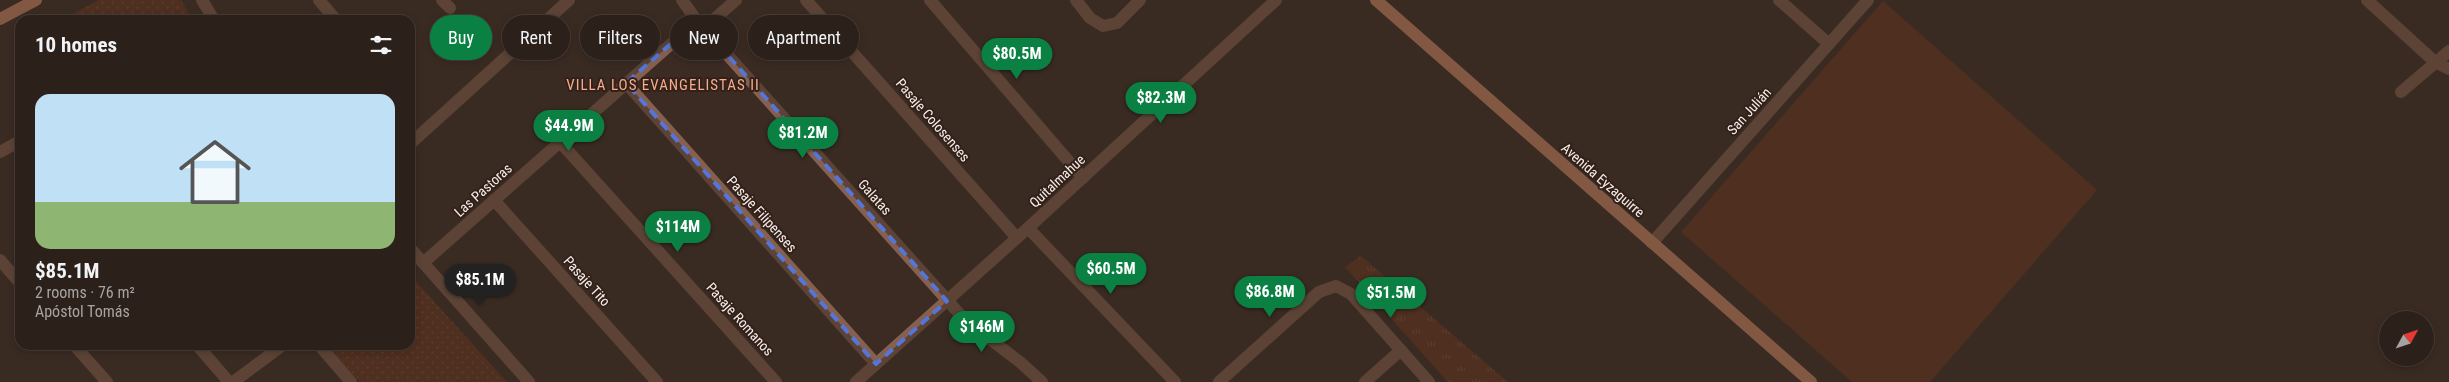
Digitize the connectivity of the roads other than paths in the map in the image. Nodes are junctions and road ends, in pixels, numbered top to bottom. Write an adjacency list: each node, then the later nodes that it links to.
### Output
1 (36, 0): 20 (main road)
2 (202, 0): 16 (street)
3 (318, 0): 17 (street)
4 (569, 0): 29 (street)
5 (682, 0): 18 (street, Galatas)
6 (736, 0): 19 (street, Las Pastoras)
7 (806, 0): 36 (street, Pasaje Colosenses)
8 (930, 0): 33 (street)
9 (1076, 0): 10 (street)
10 (1140, 0)
11 (1276, 0): 33 (street, Quitalmahue)
12 (1376, 0): 37 (main road, Avenida Eyzaguirre)
13 (1779, 0): 21 (street)
14 (1868, 0): 21 (street, San Julián)
15 (2367, 0): 25 (street)
16 (211, 15)
17 (332, 15)
18 (693, 15)
19 (715, 15)
20 (0, 19)
21 (1829, 44): 37 (street, San Julián)
22 (670, 49): 27 (street, Las Pastoras)
23 (2449, 51): 25 (street)
24 (732, 60): 42 (street, Galatas)
25 (2435, 62): 26 (street); 28 (street)
26 (2449, 69)
27 (626, 83): 30 (street, Las Pastoras); 48 (street, Pasaje Filipenses)
28 (2401, 92)
29 (415, 139)
30 (560, 142): 34 (street, Las Pastoras); 54 (street, Pasaje Romanos)
31 (15, 144): 32 (street)
32 (0, 152)
33 (1083, 178): 35 (street, Quitalmahue)
34 (494, 200): 40 (street, Las Pastoras); 53 (street, Pasaje Tito)
35 (1028, 228): 36 (street, Quitalmahue); 57 (street)
36 (1017, 238): 42 (street, Quitalmahue)
37 (1652, 243): 61 (main road, Avenida Eyzaguirre)
38 (415, 254): 40 (street)
39 (0, 260): 41 (street)
40 (423, 263): 52 (street)
41 (15, 276)
42 (947, 300): 48 (street, Quitalmahue); 56 (street, Galatas)
43 (78, 350): 49 (street)
44 (202, 350): 50 (street)
45 (276, 350): 50 (street)
46 (323, 350): 51 (street)
47 (1400, 350): 58 (street); 59 (street); 60 (street)
48 (876, 364): 55 (street, Quitalmahue)
49 (107, 382)
50 (231, 382)
51 (352, 382)
52 (529, 382)
53 (657, 382)
54 (776, 382)
55 (856, 382)
56 (1042, 382)
57 (1175, 382)
58 (1219, 382)
59 (1365, 382)
60 (1429, 382)
61 (1811, 382)

